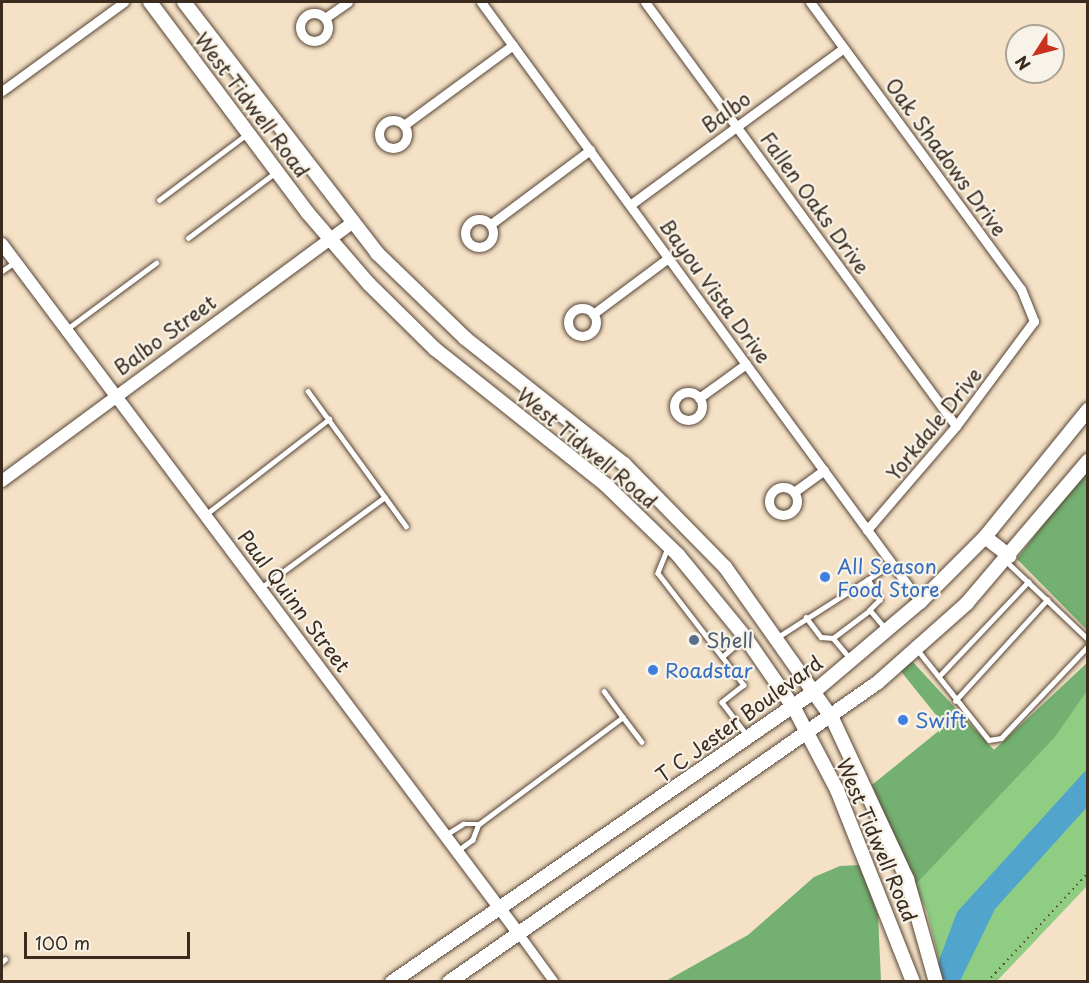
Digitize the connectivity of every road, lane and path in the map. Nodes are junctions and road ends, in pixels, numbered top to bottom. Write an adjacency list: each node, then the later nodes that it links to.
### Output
1 (124, 2): 11 (street)
2 (150, 2): 14 (main road, West Tidwell Road)
3 (184, 2): 19 (main road, West Tidwell Road)
4 (348, 2): 8 (street)
5 (481, 2): 9 (street, Bayou Vista Drive)
6 (645, 2): 13 (street, Fallen Oaks Drive)
7 (810, 2): 10 (street, Oak Shadows Drive)
8 (325, 18)
9 (513, 45): 12 (street); 15 (street, Bayou Vista Drive)
10 (844, 48): 13 (street, Balbo); 30 (street, Oak Shadows Drive)
11 (2, 91)
12 (404, 125)
13 (737, 127): 18 (street, Balbo); 39 (street, Fallen Oaks Drive)
14 (248, 133): 16 (main road, West Tidwell Road); 17 (lane)
15 (590, 150): 18 (street, Bayou Vista Drive); 20 (street)
16 (277, 172): 21 (lane); 22 (main road, West Tidwell Road)
17 (159, 200)
18 (630, 205): 24 (street, Bayou Vista Drive)
19 (352, 223): 22 (street, Balbo Street); 32 (main road, West Tidwell Road)
20 (491, 224)
21 (189, 238)
22 (330, 240): 34 (street, Balbo Street); 36 (main road, West Tidwell Road)
23 (2, 244): 25 (street, Paul Quinn Street)
24 (668, 258): 28 (street); 31 (street, Bayou Vista Drive)
25 (15, 262): 27 (lane); 29 (street, Paul Quinn Street)
26 (156, 263): 29 (lane)
27 (2, 271)
28 (593, 314)
29 (66, 330): 34 (street, Paul Quinn Street)
30 (1025, 339): 39 (street, Yorkdale Drive)
31 (746, 364): 35 (street); 41 (street, Bayou Vista Drive)
32 (517, 380): 36 (main road); 48 (main road, West Tidwell Road)
33 (308, 391): 38 (lane)
34 (115, 396): 42 (street, Balbo Street); 45 (street, Paul Quinn Street)
35 (699, 398)
36 (501, 401): 50 (main road, West Tidwell Road)
37 (1088, 410): 49 (main road, T C Jester Boulevard)
38 (329, 419): 44 (lane); 45 (lane)
39 (957, 426): 47 (street, Yorkdale Drive)
40 (1088, 461): 51 (main road)
41 (824, 470): 43 (street); 47 (street, Bayou Vista Drive)
42 (2, 481)
43 (794, 492)
44 (385, 497): 46 (lane); 55 (lane)
45 (205, 516): 55 (street, Paul Quinn Street)
46 (406, 526)
47 (867, 530): 52 (street, Bayou Vista Drive)
48 (698, 537): 50 (main road); 62 (main road, West Tidwell Road)
49 (985, 537): 51 (main road); 57 (main road, T C Jester Boulevard)
50 (673, 550): 61 (main road, West Tidwell Road); 67 (lane)
51 (1007, 558): 54 (lane); 66 (main road)
52 (892, 564): 53 (lane); 57 (street, Bayou Vista Drive)
53 (868, 579): 58 (lane); 59 (lane)
54 (1028, 582): 56 (lane); 69 (lane)
55 (260, 589): 80 (street, Paul Quinn Street)
56 (1047, 600): 64 (lane); 72 (lane)
57 (920, 602): 60 (main road, T C Jester Boulevard)
58 (870, 610): 60 (lane); 63 (lane)
59 (806, 617): 62 (lane); 63 (lane)
60 (887, 630): 68 (main road, T C Jester Boulevard)
61 (745, 637): 67 (lane); 73 (main road, West Tidwell Road)
62 (778, 637): 71 (main road, West Tidwell Road)
63 (833, 638): 68 (lane)
64 (1088, 639)
65 (1088, 646): 72 (lane)
66 (917, 650): 69 (lane); 75 (main road)
67 (722, 657): 77 (lane)
68 (852, 660): 71 (main road, T C Jester Boulevard)
69 (941, 674): 72 (lane)
70 (604, 691): 74 (lane)
71 (815, 691): 73 (main road, T C Jester Boulevard); 75 (main road, West Tidwell Road)
72 (955, 701)
73 (794, 708): 76 (main road, West Tidwell Road); 77 (main road, T C Jester Boulevard)
74 (623, 717): 78 (lane); 79 (lane)
75 (832, 718): 76 (main road); 89 (main road, West Tidwell Road)
76 (809, 734): 84 (main road); 88 (main road, West Tidwell Road)
77 (749, 738): 83 (main road, T C Jester Boulevard)
78 (642, 742)
79 (479, 824): 80 (lane); 81 (lane)
80 (445, 835): 81 (street, Paul Quinn Street)
81 (458, 851): 83 (street, Paul Quinn Street)
82 (1088, 873): 90 (path)
83 (500, 908): 84 (street, Paul Quinn Street); 85 (main road, T C Jester Boulevard)
84 (519, 934): 86 (main road); 87 (street, Paul Quinn Street)
85 (392, 981)
86 (449, 981)
87 (554, 981)
88 (913, 981)
89 (936, 981)
90 (987, 981)

